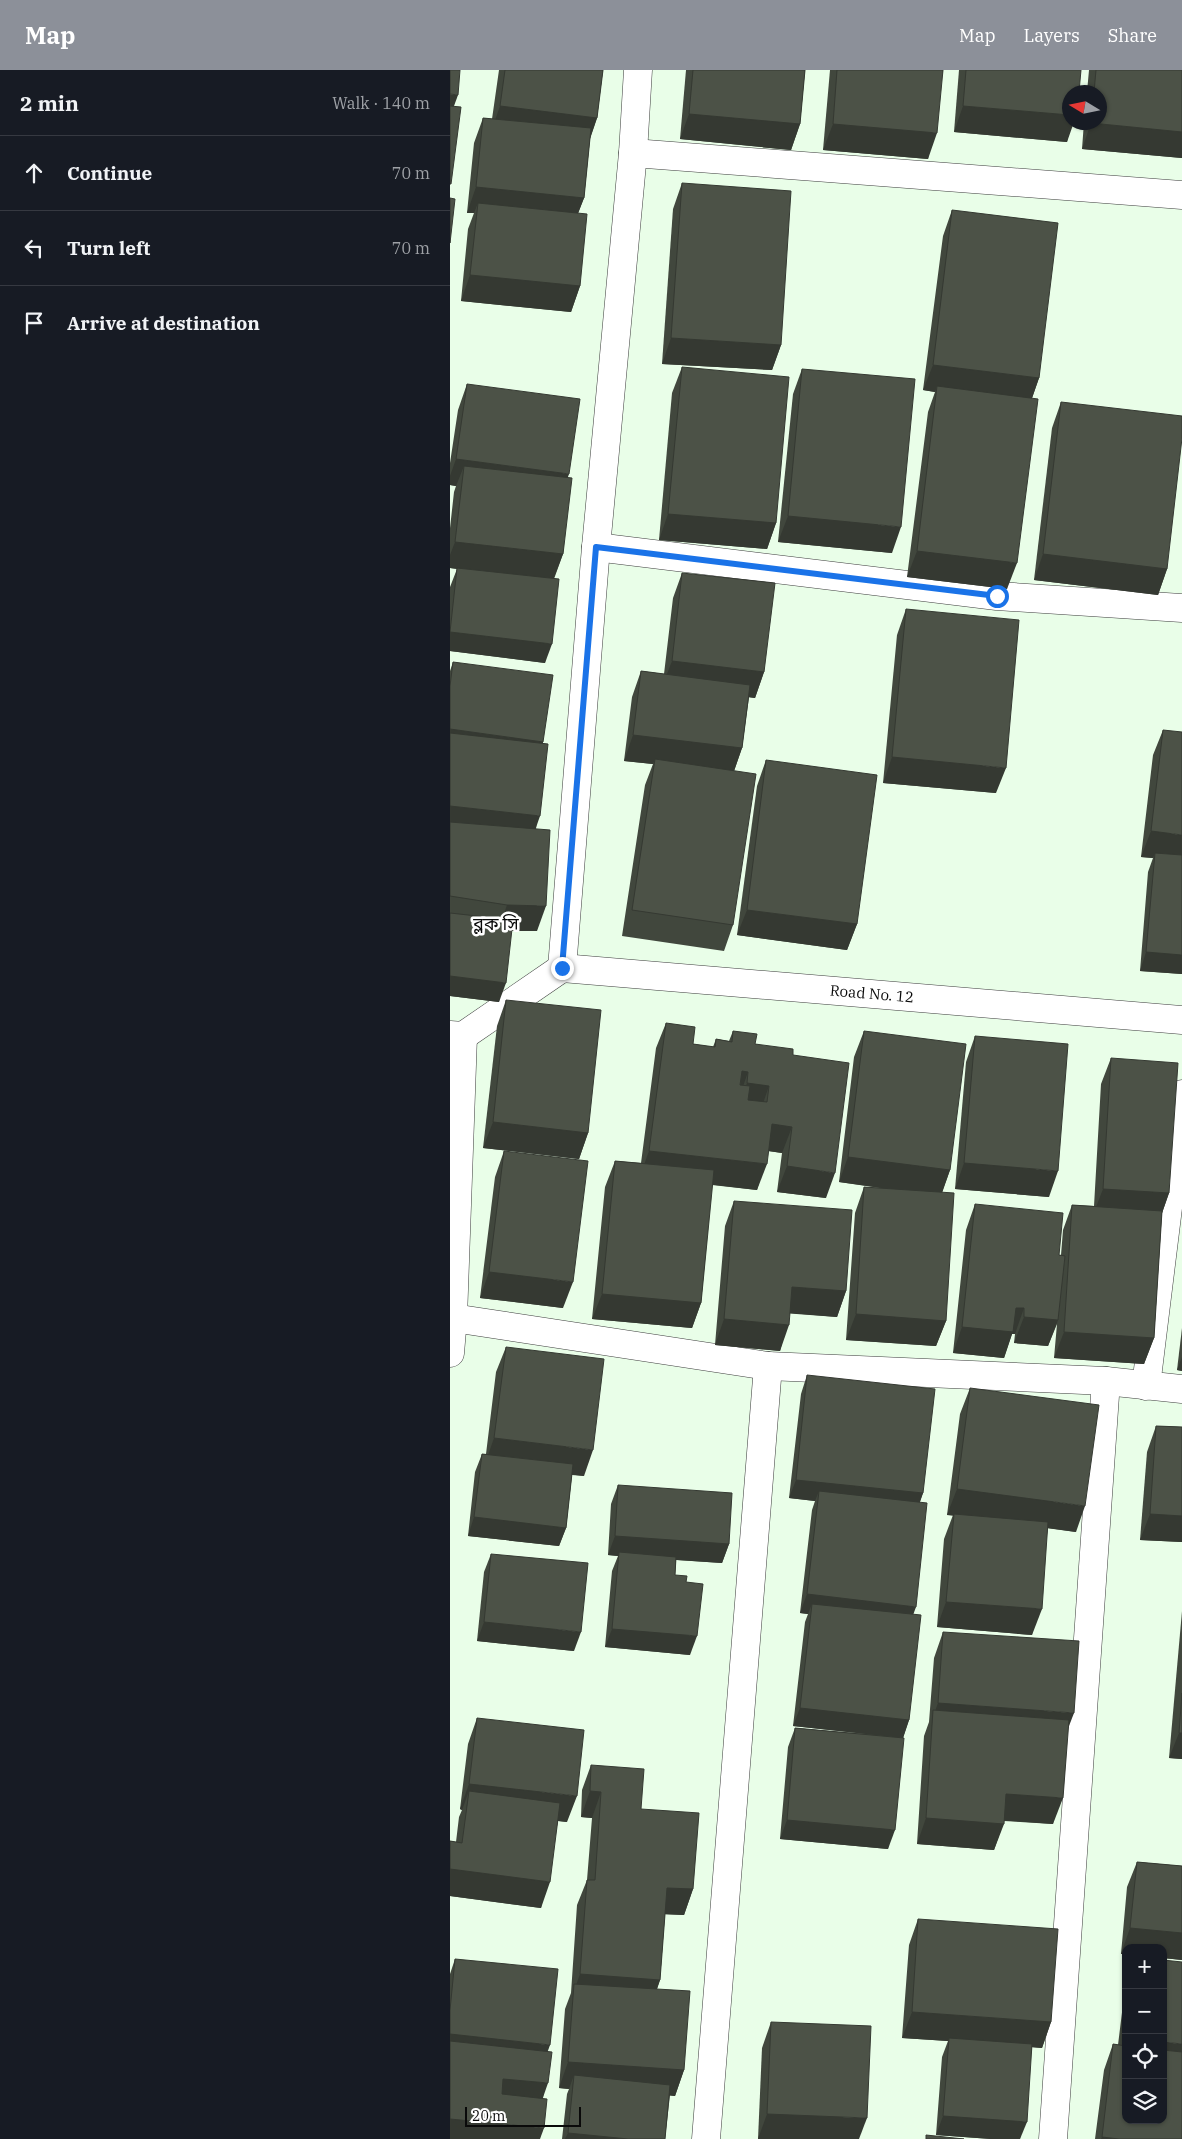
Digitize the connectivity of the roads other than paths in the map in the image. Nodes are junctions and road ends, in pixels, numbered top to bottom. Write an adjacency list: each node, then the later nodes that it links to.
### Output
1 (638, 70): 2 (street)
2 (633, 153): 3 (street); 4 (street)
3 (1182, 194)
4 (596, 547): 5 (street); 6 (street)
5 (1182, 608)
6 (562, 968): 7 (street, Road No. 12); 8 (street)
7 (1182, 1020)
8 (457, 1035): 10 (street)
9 (1182, 1094): 14 (street)
10 (454, 1318): 11 (street); 12 (street)
11 (450, 1353)
12 (768, 1366): 13 (street); 16 (street)
13 (1106, 1381): 14 (street); 17 (street)
14 (1146, 1386): 15 (street)
15 (1182, 1389)
16 (706, 2139)
17 (1053, 2139)

